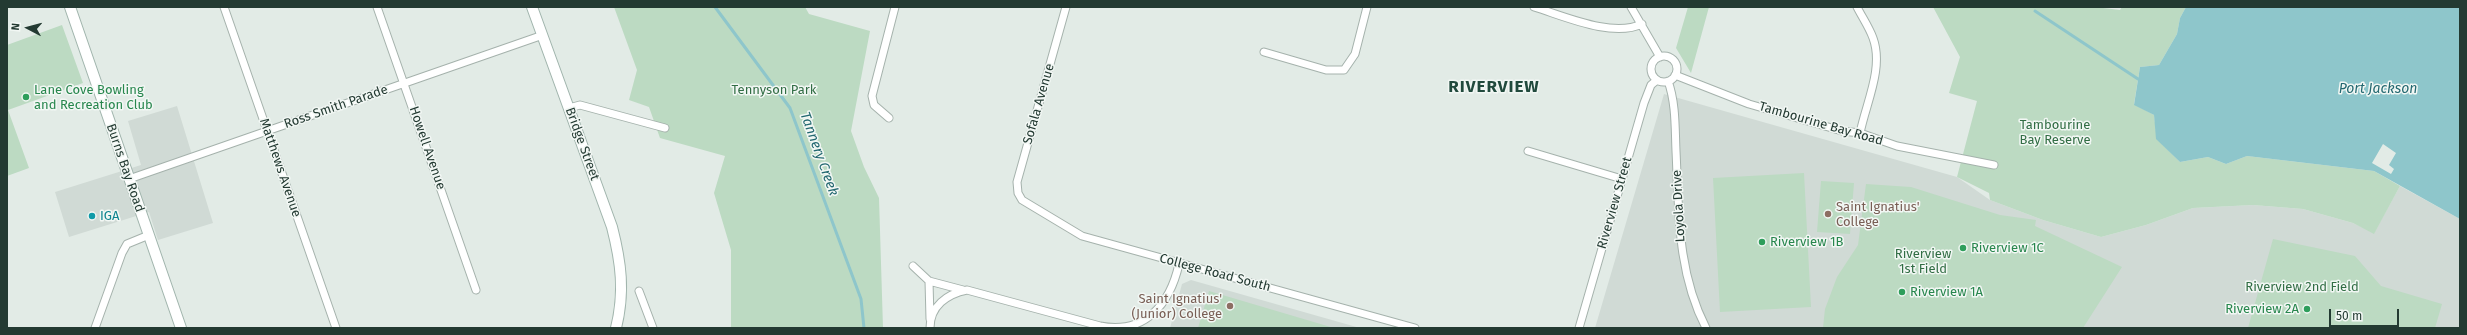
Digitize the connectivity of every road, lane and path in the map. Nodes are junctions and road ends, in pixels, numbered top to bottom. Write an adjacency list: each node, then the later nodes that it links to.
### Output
1 (70, 7): 26 (street, Burns Bay Road)
2 (224, 7): 22 (street, Matthews Avenue)
3 (377, 7): 18 (street, Howell Avenue)
4 (532, 7): 12 (street, Bridge Street)
5 (895, 7): 20 (street)
6 (1066, 7): 28 (street, Sofala Avenue)
7 (1367, 7): 13 (street)
8 (1534, 7): 11 (street)
9 (1630, 7): 11 (street)
10 (1858, 7): 23 (street)
11 (1642, 24): 14 (street)
12 (543, 35): 18 (street, Ross Smith Parade); 19 (street, Bridge Street)
13 (1264, 52)
14 (1660, 57): 15 (street); 16 (street)
15 (1675, 75): 17 (street); 23 (street, Tambourine Bay Road)
16 (1656, 80): 17 (street); 27 (street, Riverview Street)
17 (1668, 82): 45 (street, Loyola Drive)
18 (404, 83): 22 (street, Ross Smith Parade); 33 (street, Howell Avenue)
19 (569, 108): 21 (street); 40 (street, Bridge Street)
20 (889, 118)
21 (664, 128)
22 (267, 131): 26 (street, Ross Smith Parade); 39 (street, Matthews Avenue)
23 (1860, 133): 25 (street, Tambourine Bay Road)
24 (1528, 151): 27 (street)
25 (1994, 165)
26 (129, 179): 29 (street, Burns Bay Road)
27 (1622, 179): 44 (street, Riverview Street)
28 (1022, 200): 30 (street, College Road South)
29 (149, 235): 37 (street); 38 (street, Burns Bay Road)
30 (1179, 264): 42 (street); 43 (street, College Road South)
31 (913, 266): 32 (street)
32 (928, 281): 34 (street); 36 (street)
33 (476, 290)
34 (967, 290): 36 (street); 42 (street)
35 (639, 291): 41 (street)
36 (930, 326)
37 (95, 328)
38 (181, 328)
39 (336, 328)
40 (616, 328)
41 (652, 328)
42 (1105, 328)
43 (1415, 328)
44 (1579, 328)
45 (1706, 328)

